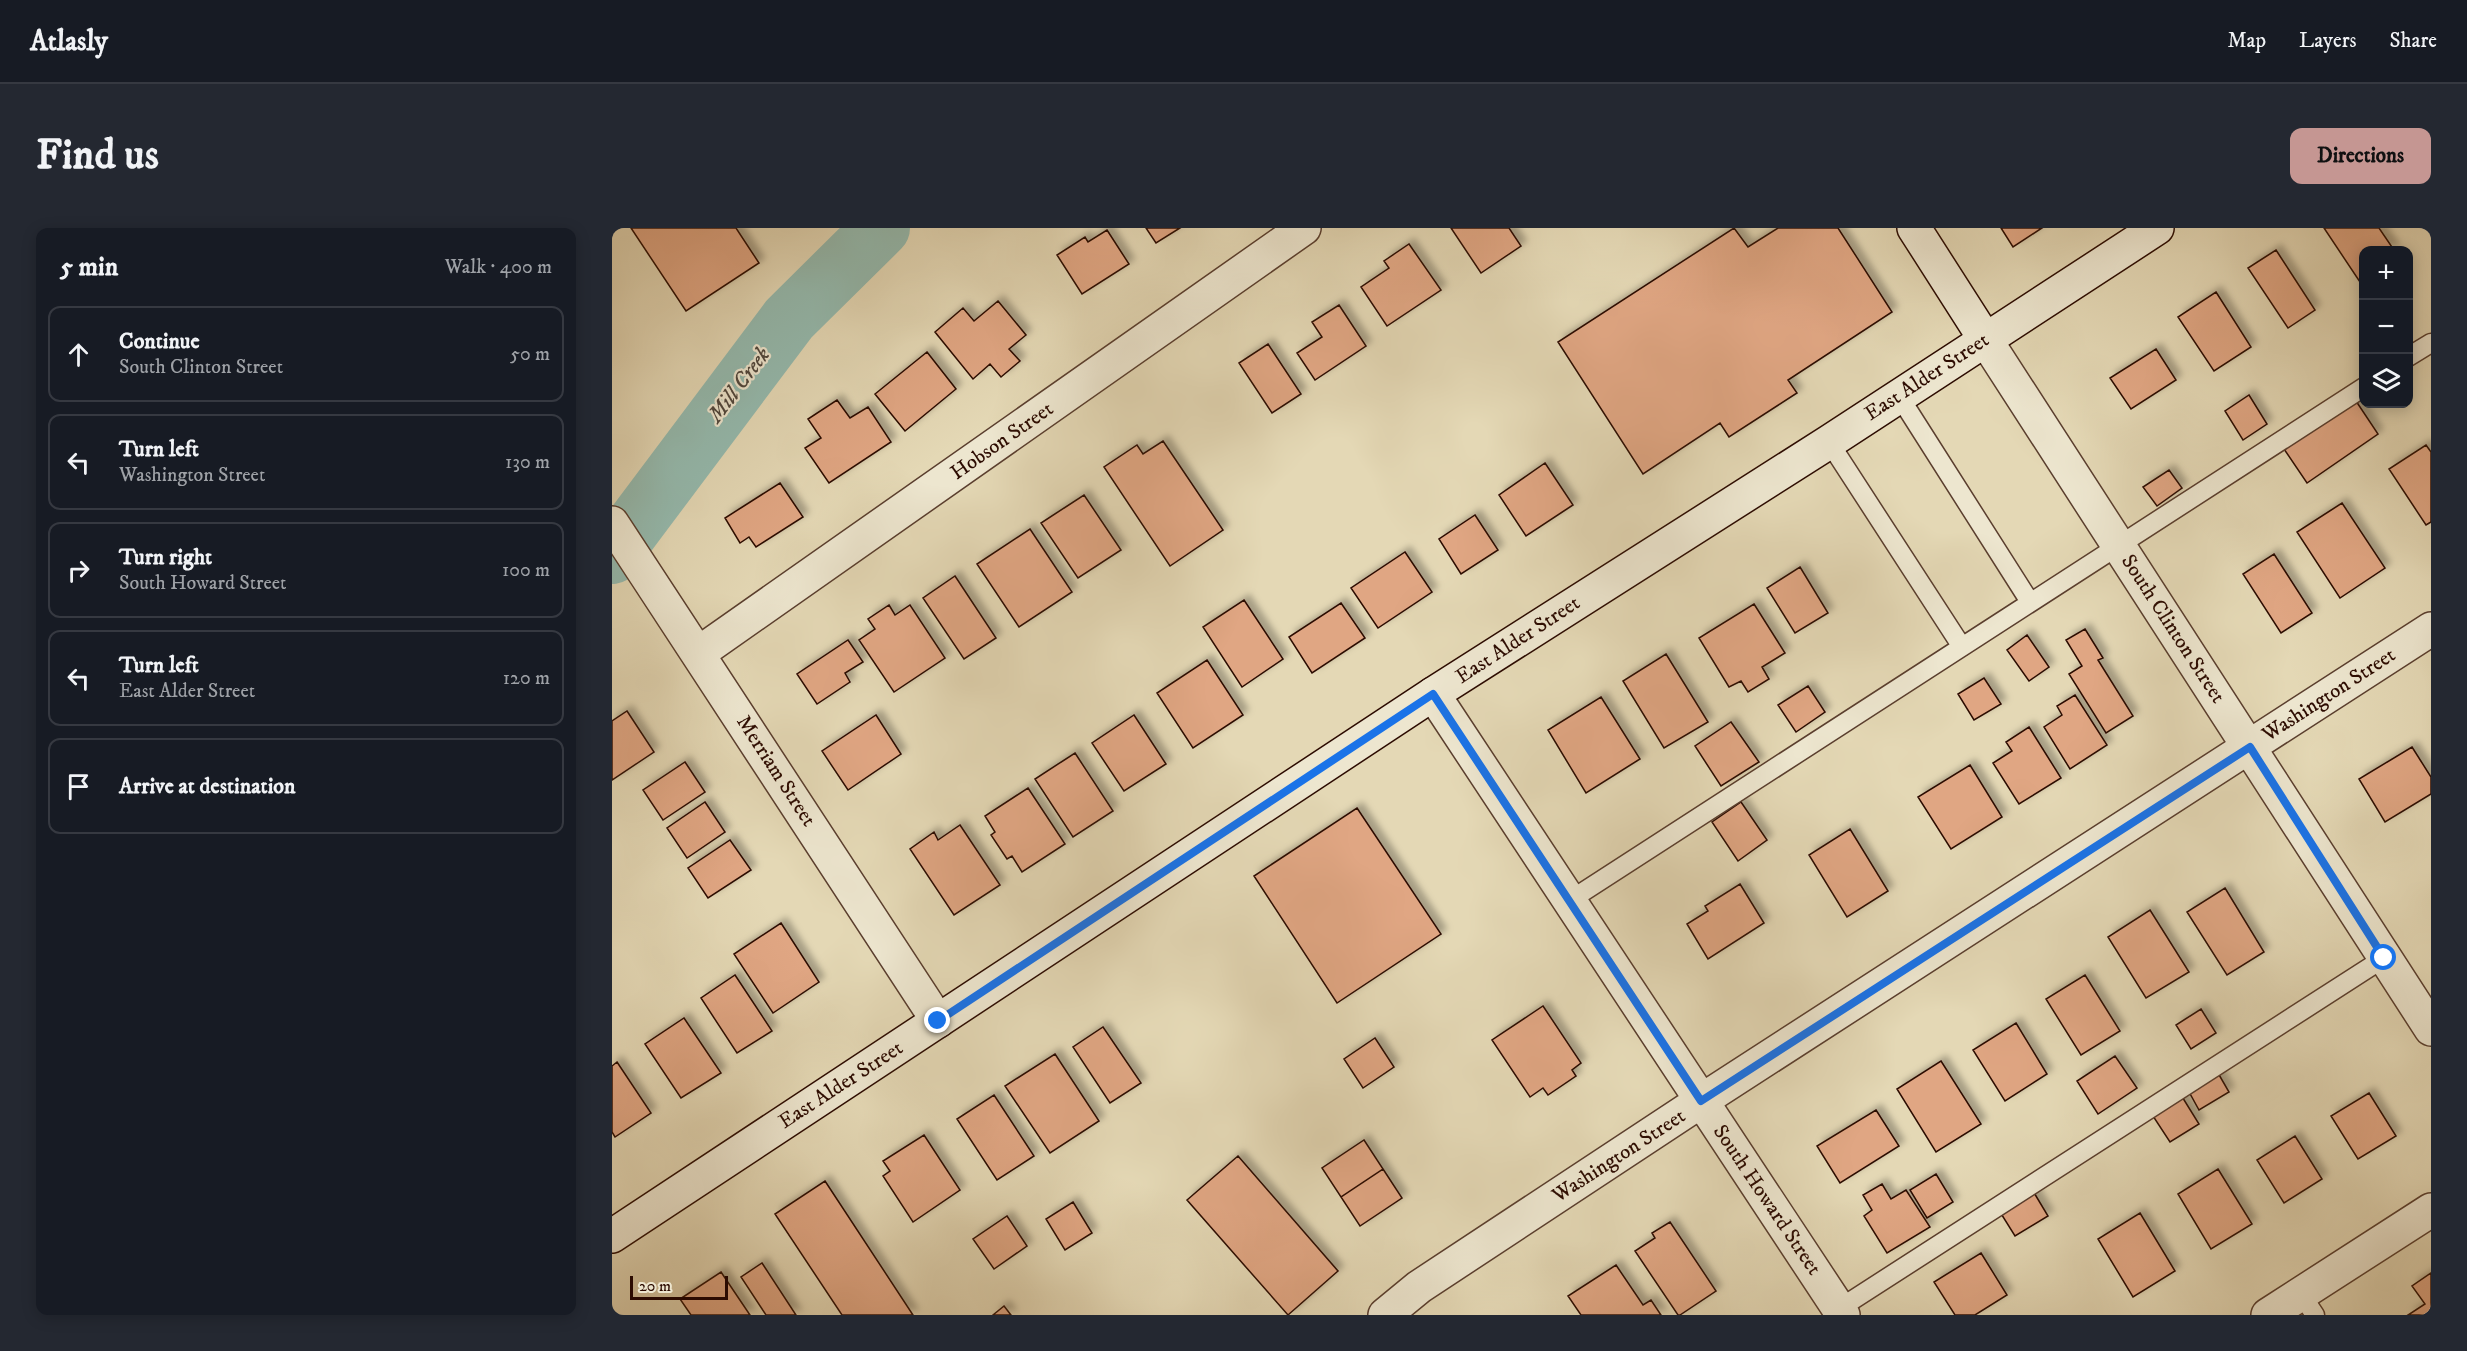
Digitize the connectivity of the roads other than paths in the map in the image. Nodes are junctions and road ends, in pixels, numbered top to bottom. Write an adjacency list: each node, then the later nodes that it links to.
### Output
1 (1304, 228): 15 (street, Hobson Street)
2 (1914, 228): 4 (street, South Clinton Street)
3 (2157, 228): 4 (street, East Alder Street)
4 (1985, 339): 8 (street, East Alder Street); 11 (street, South Clinton Street)
5 (2431, 343): 6 (lane)
6 (2413, 354)
7 (2359, 390): 11 (lane)
8 (1899, 396): 9 (street, East Alder Street); 12 (lane)
9 (1829, 442): 14 (lane); 16 (street, East Alder Street)
10 (612, 524): 15 (street, Merriam Street)
11 (2118, 545): 12 (lane); 17 (street, South Clinton Street)
12 (2030, 602): 14 (lane)
13 (2431, 629): 17 (street, Washington Street)
14 (1962, 646): 18 (lane)
15 (699, 653): 20 (street, Merriam Street)
16 (1433, 694): 18 (street, South Howard Street); 20 (street, East Alder Street)
17 (2250, 747): 19 (street, South Clinton Street); 22 (street, Washington Street)
18 (1569, 901): 22 (street, South Howard Street)
19 (2384, 958): 21 (street, South Clinton Street); 26 (lane)
20 (938, 1021): 24 (street, East Alder Street)
21 (2431, 1029)
22 (1701, 1101): 26 (street, South Howard Street); 27 (street, Washington Street)
23 (2431, 1210): 25 (street)
24 (612, 1236)
25 (2308, 1304): 28 (street)
26 (1837, 1313)
27 (1385, 1315)
28 (2268, 1315)

